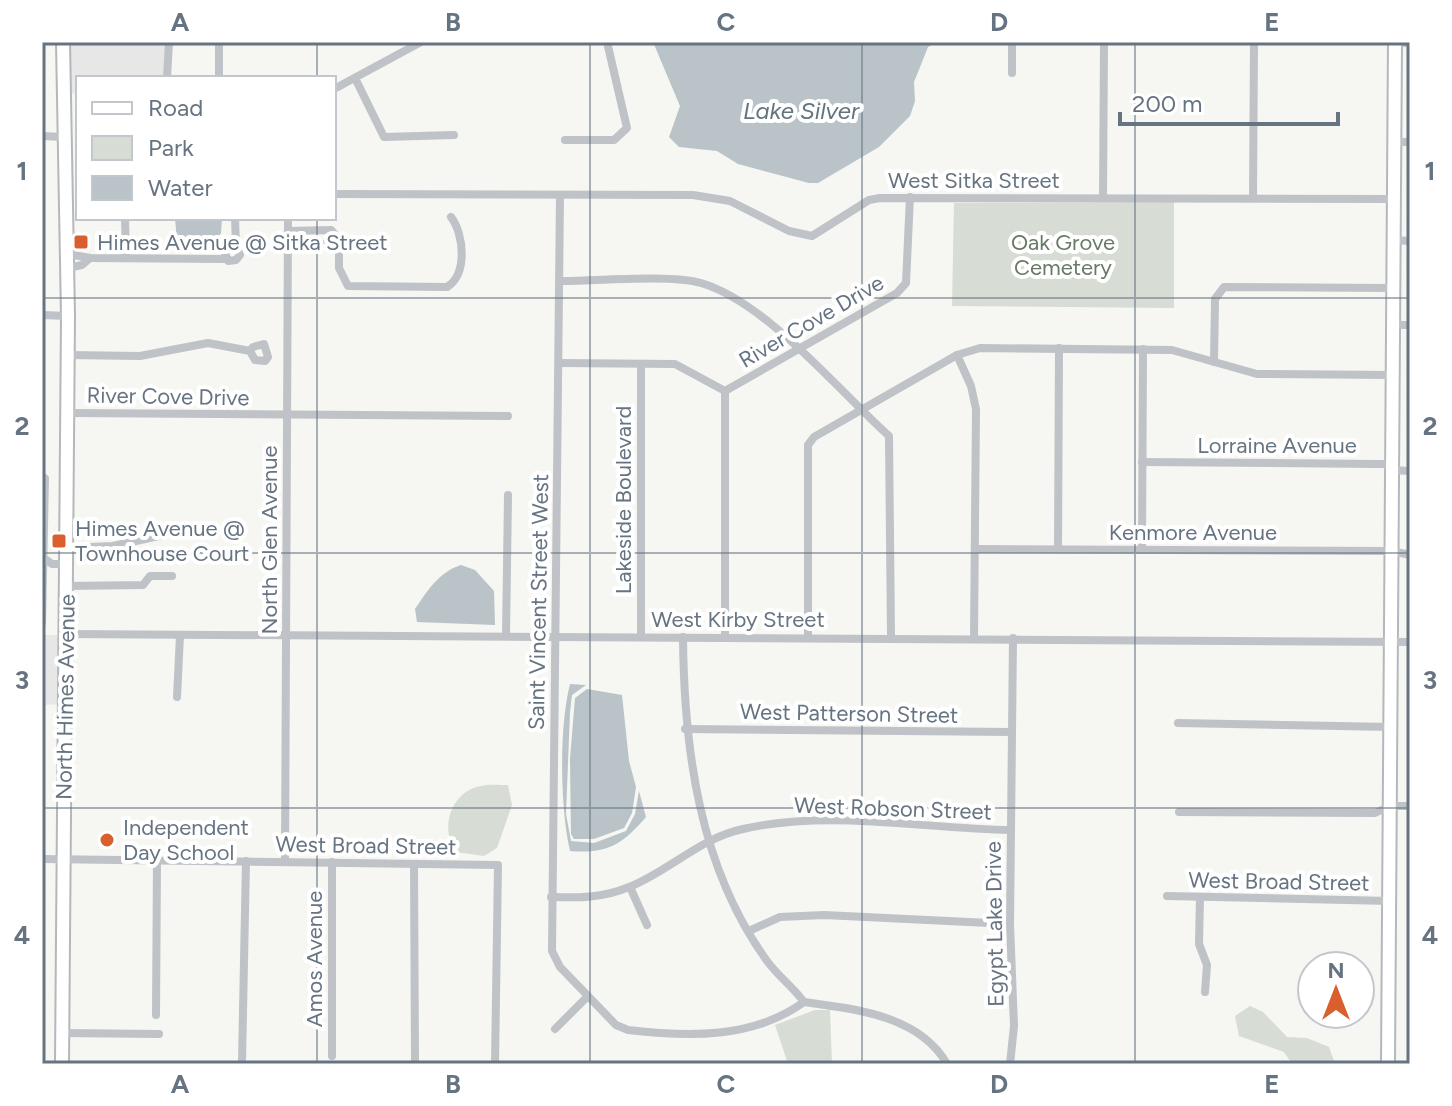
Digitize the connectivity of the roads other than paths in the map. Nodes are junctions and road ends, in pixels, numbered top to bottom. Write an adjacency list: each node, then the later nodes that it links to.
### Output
1 (63, 42): 18 (street, North Himes Avenue)
2 (169, 42): 12 (street)
3 (219, 42): 13 (street)
4 (421, 42): 14 (street)
5 (607, 42): 19 (street)
6 (1012, 42): 11 (street)
7 (1104, 42): 26 (street)
8 (1254, 42): 27 (street)
9 (1395, 43): 10 (street); 20 (street)
10 (1410, 43)
11 (1012, 73)
12 (167, 76)
13 (219, 76)
14 (355, 78): 15 (street); 16 (street)
15 (336, 88)
16 (454, 135)
17 (42, 136): 18 (street)
18 (63, 137): 22 (street, North Himes Avenue)
19 (565, 140)
20 (1395, 142): 21 (street); 28 (street)
21 (1410, 142)
22 (72, 193): 38 (street, North Himes Avenue)
23 (336, 194): 24 (street, West Sitka Street)
24 (560, 195): 25 (street, West Sitka Street); 42 (street, Saint Vincent Street West)
25 (910, 197): 26 (street, West Sitka Street); 50 (street, River Cove Drive)
26 (1103, 198): 27 (street, West Sitka Street)
27 (1253, 198): 28 (street, West Sitka Street)
28 (1393, 199): 35 (street)
29 (451, 217): 34 (street)
30 (125, 220): 39 (street)
31 (235, 220): 39 (street)
32 (288, 220): 33 (street, North Glen Avenue)
33 (288, 231): 34 (street); 37 (street, North Glen Avenue)
34 (339, 239): 37 (street)
35 (1393, 240): 36 (street); 43 (street)
36 (1410, 241)
37 (288, 243): 61 (street, North Glen Avenue)
38 (68, 254): 40 (street); 41 (street, North Himes Avenue)
39 (126, 257): 40 (street)
40 (90, 258): 41 (street)
41 (68, 268): 45 (street, North Himes Avenue)
42 (560, 281): 50 (street); 55 (street, Saint Vincent Street West)
43 (1391, 288): 46 (street); 54 (street)
44 (42, 315): 45 (street)
45 (68, 316): 52 (street, North Himes Avenue)
46 (1392, 325): 47 (street); 57 (street)
47 (1410, 325)
48 (1059, 348): 49 (street); 53 (street); 70 (street)
49 (1143, 349): 54 (street); 63 (street)
50 (798, 350): 58 (street, River Cove Drive); 59 (street)
51 (250, 351): 52 (street)
52 (67, 355): 60 (street, North Himes Avenue)
53 (957, 355): 59 (street); 69 (street)
54 (1214, 362): 57 (street)
55 (559, 363): 56 (street, River Cove Drive); 83 (street, Saint Vincent Street West)
56 (641, 364): 58 (street, River Cove Drive); 84 (street, Lakeside Boulevard)
57 (1391, 375): 64 (street)
58 (725, 391): 86 (street)
59 (860, 410): 87 (street); 88 (street)
60 (67, 413): 61 (street, River Cove Drive); 74 (street, North Himes Avenue)
61 (288, 415): 62 (street, River Cove Drive); 80 (street, North Glen Avenue)
62 (508, 416)
63 (1142, 462): 64 (street, Lorraine Avenue); 71 (street)
64 (1391, 470): 65 (street, Lorraine Avenue); 72 (street)
65 (1410, 471)
66 (42, 477): 75 (street)
67 (508, 495): 82 (street)
68 (163, 535): 74 (street)
69 (975, 549): 70 (street, Kenmore Avenue); 89 (street)
70 (1058, 549): 71 (street, Kenmore Avenue)
71 (1142, 550): 72 (street, Kenmore Avenue)
72 (1392, 551): 73 (street, Kenmore Avenue); 91 (street)
73 (1410, 555)
74 (67, 556): 75 (street); 77 (street, North Himes Avenue)
75 (44, 559): 78 (street)
76 (172, 576): 77 (street)
77 (66, 586): 79 (street, North Himes Avenue)
78 (42, 623)
79 (65, 634): 81 (street, West Kirby Street); 104 (street, North Himes Avenue)
80 (287, 634): 81 (street, West Kirby Street); 82 (street, West Kirby Street); 107 (street, North Glen Avenue)
81 (180, 635): 93 (street)
82 (506, 636): 83 (street, West Kirby Street)
83 (558, 636): 84 (street, West Kirby Street); 112 (street, Saint Vincent Street West)
84 (641, 637): 85 (street, West Kirby Street)
85 (683, 637): 86 (street, West Kirby Street); 96 (street)
86 (725, 637): 87 (street, West Kirby Street)
87 (808, 637): 88 (street, West Kirby Street)
88 (891, 637): 89 (street, West Kirby Street)
89 (974, 638): 90 (street, West Kirby Street)
90 (1013, 638): 91 (street, West Kirby Street); 97 (street, Egypt Lake Drive)
91 (1392, 642): 92 (street, West Kirby Street); 95 (street)
92 (1410, 642)
93 (177, 697)
94 (1178, 723): 95 (street)
95 (1391, 727): 98 (street)
96 (685, 729): 97 (street, West Patterson Street); 102 (street)
97 (1012, 732): 101 (street, Egypt Lake Drive)
98 (1390, 806): 99 (street); 100 (street); 114 (street)
99 (1410, 806)
100 (1179, 812)
101 (1011, 830): 102 (street, West Robson Street); 115 (street, Egypt Lake Drive)
102 (709, 841): 110 (street, West Robson Street); 117 (street)
103 (42, 859): 104 (street, West Broad Street)
104 (64, 859): 105 (street, West Broad Street); 123 (street, North Himes Avenue)
105 (157, 860): 106 (street, West Broad Street); 121 (street)
106 (246, 861): 107 (street, West Broad Street); 127 (street)
107 (285, 861): 108 (street, West Broad Street)
108 (332, 862): 109 (street, West Broad Street); 125 (street, Amos Avenue)
109 (414, 864): 126 (street); 129 (street, West Broad Street)
110 (630, 887): 112 (street, West Robson Street); 116 (street)
111 (1167, 896): 113 (street, West Broad Street)
112 (551, 897): 119 (street, Saint Vincent Street West)
113 (1200, 897): 114 (street, West Broad Street); 118 (street)
114 (1390, 901): 132 (street)
115 (1010, 924): 117 (street); 131 (street, Egypt Lake Drive)
116 (647, 925)
117 (749, 931): 120 (street)
118 (1205, 992)
119 (588, 996): 120 (street, Saint Vincent Street West); 122 (street)
120 (804, 1002): 130 (street)
121 (156, 1015)
122 (555, 1029)
123 (62, 1033): 124 (street); 128 (street, North Himes Avenue)
124 (159, 1034)
125 (332, 1056)
126 (415, 1061)
127 (242, 1062)
128 (62, 1064)
129 (495, 1064)
130 (947, 1064)
131 (1010, 1064)
132 (1388, 1064)

